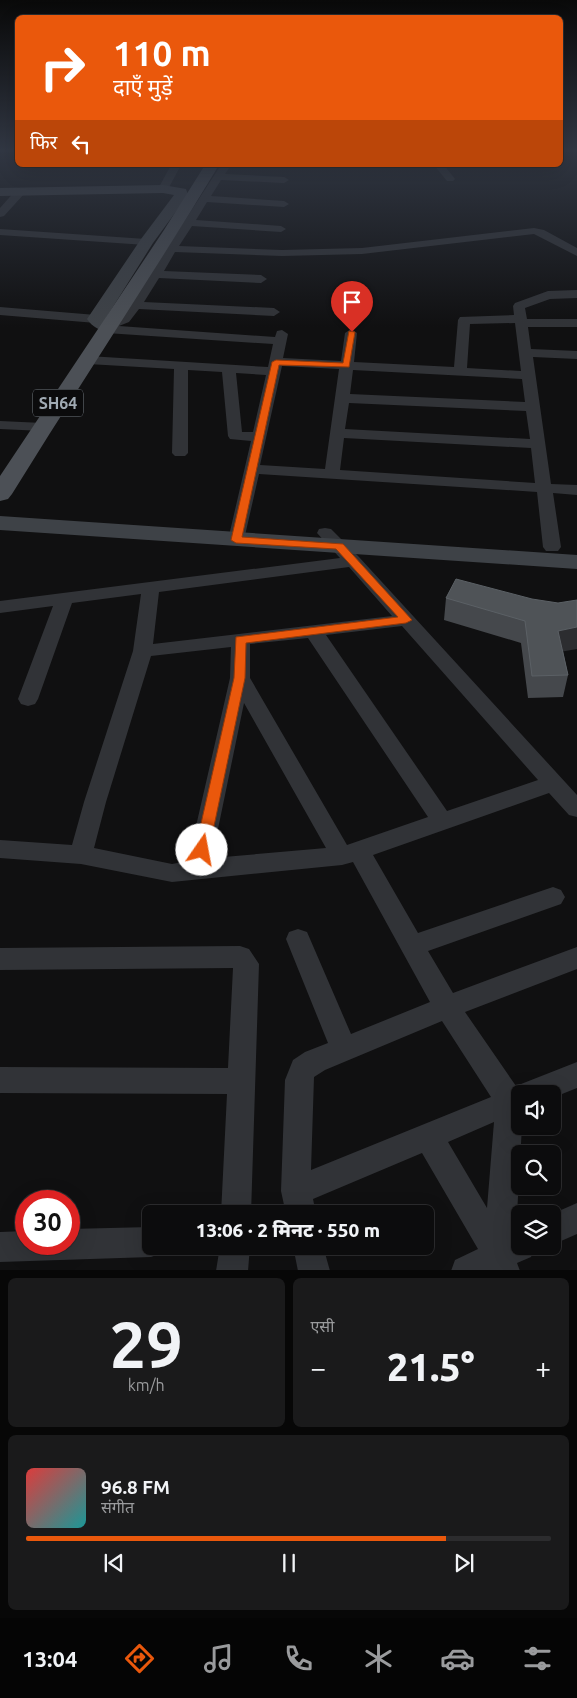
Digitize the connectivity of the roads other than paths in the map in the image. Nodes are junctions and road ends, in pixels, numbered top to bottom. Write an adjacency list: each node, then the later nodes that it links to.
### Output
1 (171, 208): 7 (street)
2 (187, 208): 17 (main road, SH64)
3 (198, 208): 4 (street)
4 (188, 224): 5 (street); 8 (street)
5 (281, 229)
6 (0, 232): 7 (street)
7 (146, 242): 17 (street)
8 (171, 249): 9 (street); 10 (street)
9 (577, 253)
10 (155, 274): 11 (street); 13 (street)
11 (261, 279)
12 (577, 294): 16 (street)
13 (136, 305): 15 (street); 17 (street)
14 (0, 311): 17 (street)
15 (274, 312)
16 (521, 321): 18 (street); 20 (street); 27 (street)
17 (106, 322): 22 (main road, SH64); 24 (street)
18 (577, 323)
19 (352, 332): 25 (street)
20 (525, 353): 21 (street); 28 (street)
21 (577, 355)
22 (88, 360): 23 (street); 32 (main road, SH64)
23 (181, 366): 26 (street); 36 (street)
24 (274, 366): 25 (street); 26 (street); 34 (street)
25 (346, 366): 27 (street); 29 (street)
26 (229, 369): 34 (street)
27 (460, 371): 28 (street)
28 (528, 374): 30 (street)
29 (342, 398): 30 (street); 33 (street)
30 (533, 406): 35 (street)
31 (0, 425): 32 (street)
32 (43, 427): 41 (main road, SH64)
33 (338, 433): 35 (street); 38 (street)
34 (259, 437): 37 (street)
35 (538, 444): 39 (street)
36 (180, 452)
37 (252, 469): 38 (street); 44 (street)
38 (332, 474): 39 (street)
39 (544, 488): 40 (street); 47 (street)
40 (577, 490)
41 (0, 494)
42 (0, 510): 44 (street)
43 (0, 523): 44 (street)
44 (238, 533): 45 (street)
45 (339, 547): 47 (street); 48 (street); 51 (street)
46 (577, 549): 47 (street)
47 (561, 557)
48 (151, 587): 49 (street); 54 (street)
49 (65, 598): 50 (street); 56 (street)
50 (0, 607)
51 (406, 620): 52 (street); 57 (street)
52 (313, 631): 53 (street); 59 (street)
53 (240, 640): 54 (street); 55 (street)
54 (143, 651): 62 (street)
55 (240, 678): 61 (street); 63 (street)
56 (28, 699)
57 (553, 782): 58 (street); 59 (street)
58 (577, 809)
59 (442, 821): 61 (street)
60 (0, 849): 62 (street)
61 (350, 853): 63 (street); 66 (street)
62 (81, 855): 63 (street)
63 (198, 869)
64 (553, 897): 66 (street)
65 (298, 939): 70 (street)
66 (412, 946): 69 (street)
67 (577, 958): 69 (street)
68 (0, 959): 73 (street)
69 (447, 1007): 70 (street); 75 (street)
70 (344, 1049): 79 (street)
71 (577, 1075): 74 (street)
72 (0, 1080): 73 (street)
73 (241, 1081): 80 (street)
74 (552, 1085)
75 (511, 1087)
76 (511, 1102): 78 (street)
77 (517, 1135): 87 (street)
78 (428, 1136): 79 (street); 87 (street)
79 (299, 1202)
80 (236, 1205)
81 (577, 1218): 82 (street)
82 (561, 1226)
83 (142, 1242): 84 (street)
84 (0, 1247)
85 (234, 1255): 88 (street)
86 (310, 1255): 89 (street)
87 (508, 1258): 90 (street)
88 (232, 1270)
89 (314, 1270)
90 (466, 1270)

